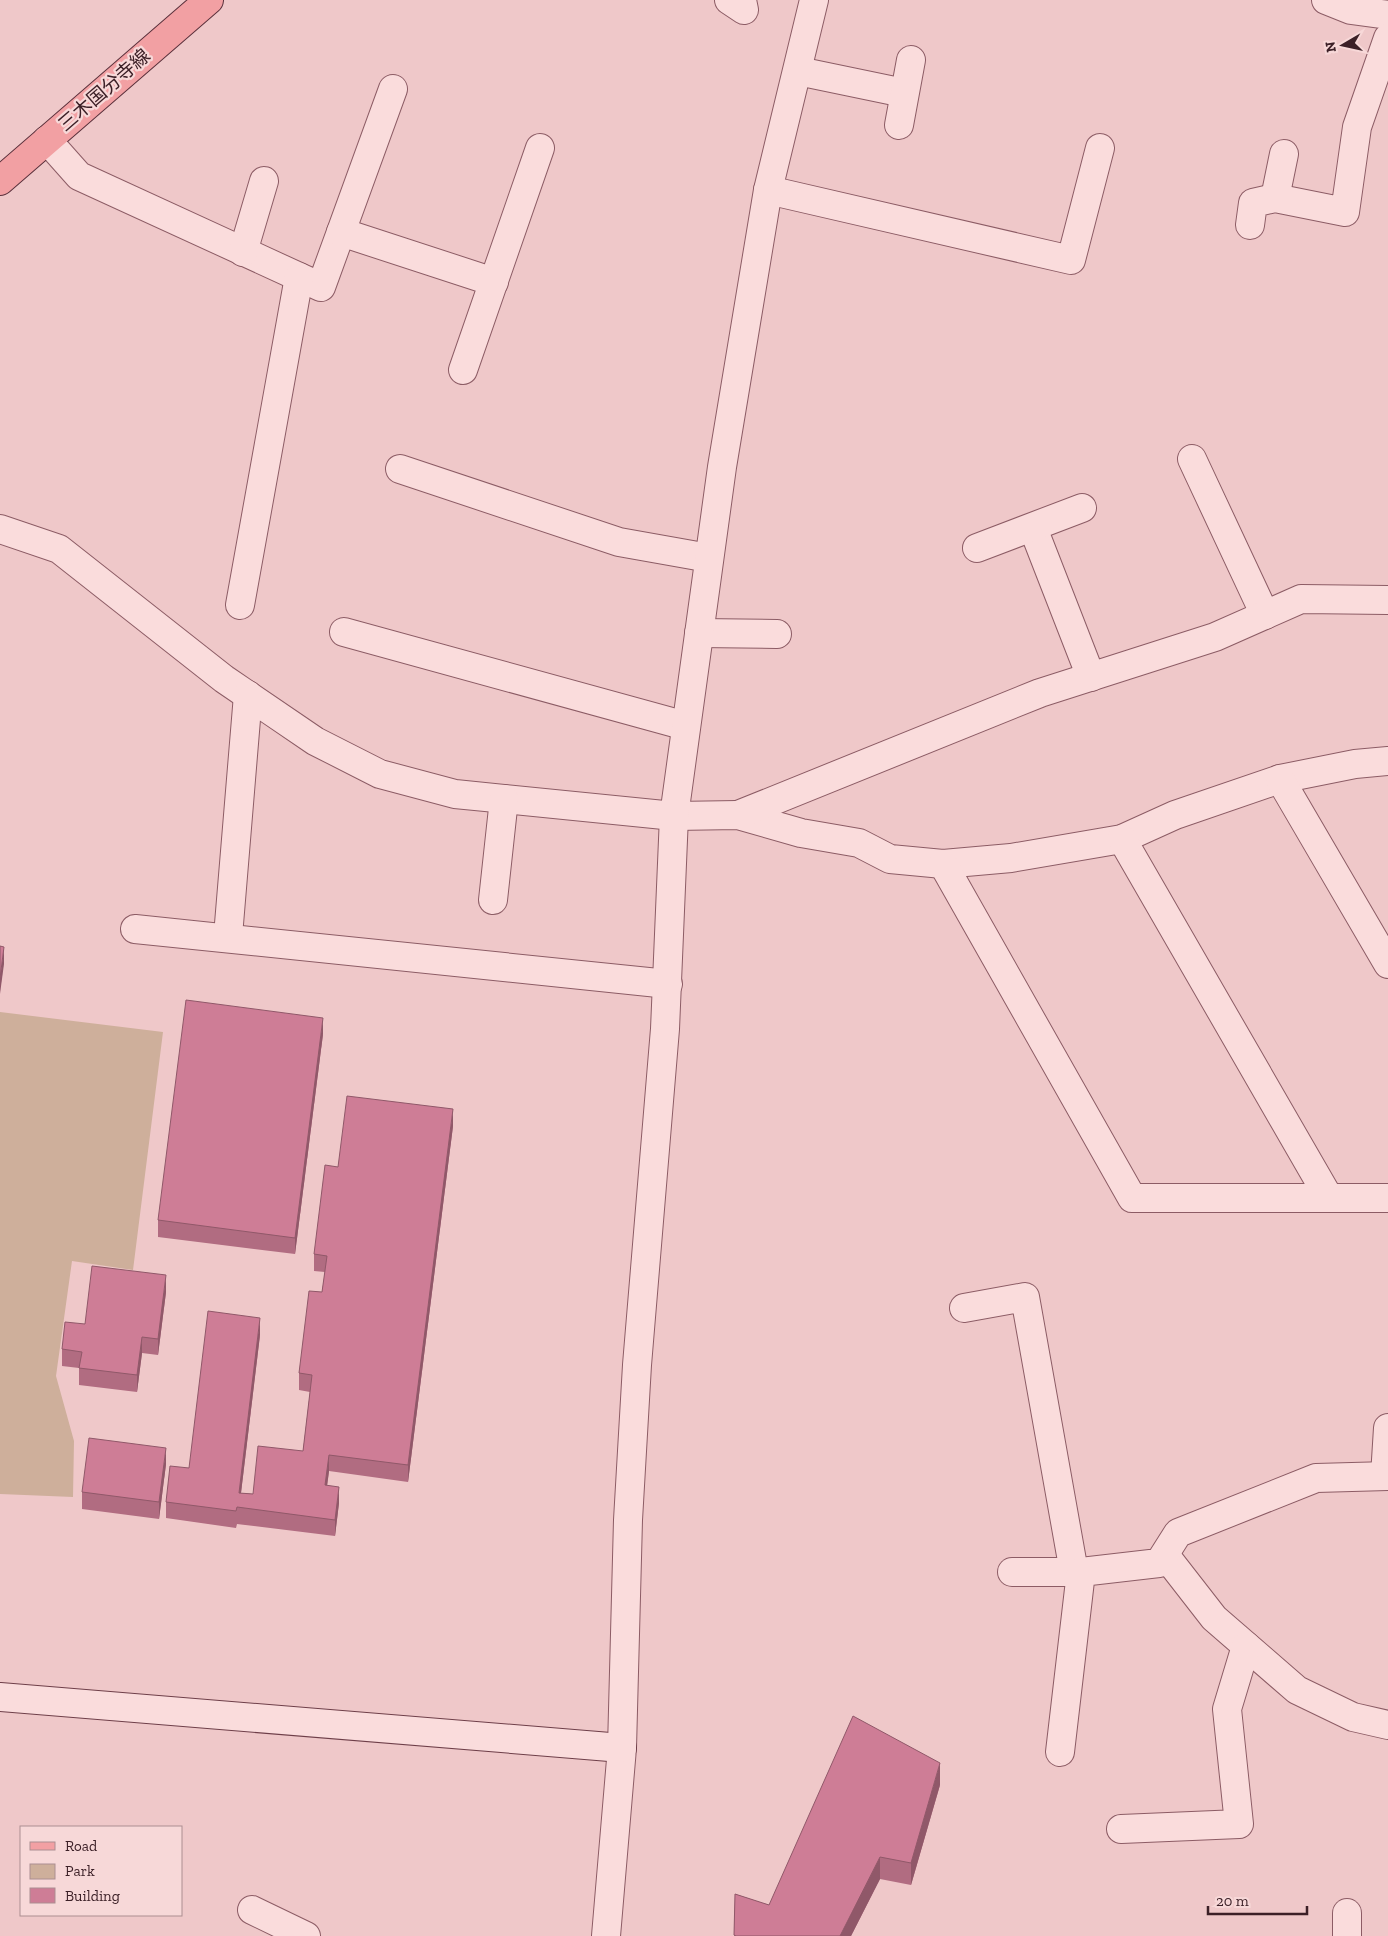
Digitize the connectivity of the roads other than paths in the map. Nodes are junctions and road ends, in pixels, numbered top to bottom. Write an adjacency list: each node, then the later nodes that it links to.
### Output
1 (209, 0): 13 (main road, 三木国分寺線)
2 (729, 0): 3 (street)
3 (742, 0)
4 (814, 0): 9 (street)
5 (1326, 0): 6 (street)
6 (1388, 15)
7 (1388, 38): 20 (street)
8 (911, 60): 11 (street)
9 (798, 71): 11 (street); 19 (street)
10 (393, 89): 22 (street)
11 (904, 93): 12 (street)
12 (899, 125)
13 (47, 140): 17 (main road, 三木国分寺線); 23 (street)
14 (540, 148): 25 (street)
15 (1100, 148): 19 (street)
16 (1284, 154): 20 (street)
17 (0, 181)
18 (264, 181): 23 (street)
19 (768, 190): 33 (street)
20 (1276, 198): 21 (street)
21 (1250, 225)
22 (341, 232): 24 (street); 25 (street)
23 (243, 252): 24 (street)
24 (298, 278): 35 (street)
25 (494, 282): 26 (street)
26 (463, 370)
27 (1192, 459): 36 (street)
28 (400, 470): 33 (street)
29 (1082, 508): 30 (street)
30 (1033, 528): 32 (street); 40 (street)
31 (0, 529): 41 (street)
32 (977, 548)
33 (709, 558): 38 (street)
34 (1388, 600): 36 (street)
35 (240, 606)
36 (1265, 615): 40 (street)
37 (344, 632): 42 (street)
38 (699, 632): 39 (street); 42 (street)
39 (777, 634)
40 (1091, 677): 46 (street)
41 (248, 695): 45 (street); 51 (street)
42 (686, 726): 47 (street)
43 (1388, 761): 44 (street)
44 (1280, 780): 48 (street); 53 (street)
45 (504, 799): 47 (street); 50 (street)
46 (738, 815): 47 (street); 49 (street)
47 (674, 816): 54 (street)
48 (1122, 839): 49 (street); 55 (street)
49 (943, 864): 55 (street)
50 (493, 900)
51 (229, 924)
52 (135, 930): 54 (street)
53 (1388, 964)
54 (668, 984): 66 (street)
55 (1329, 1198): 56 (street)
56 (1388, 1198)
57 (964, 1308): 62 (street)
58 (1388, 1428): 59 (street)
59 (1386, 1476): 60 (street)
60 (1164, 1554): 62 (street); 63 (street)
61 (1012, 1572): 62 (street)
62 (1078, 1572): 67 (street)
63 (1246, 1646): 65 (street); 68 (street)
64 (0, 1697): 66 (street)
65 (1388, 1725)
66 (622, 1748): 71 (street)
67 (1060, 1752)
68 (1121, 1829)
69 (252, 1910): 70 (street)
70 (306, 1936)
71 (606, 1936)

